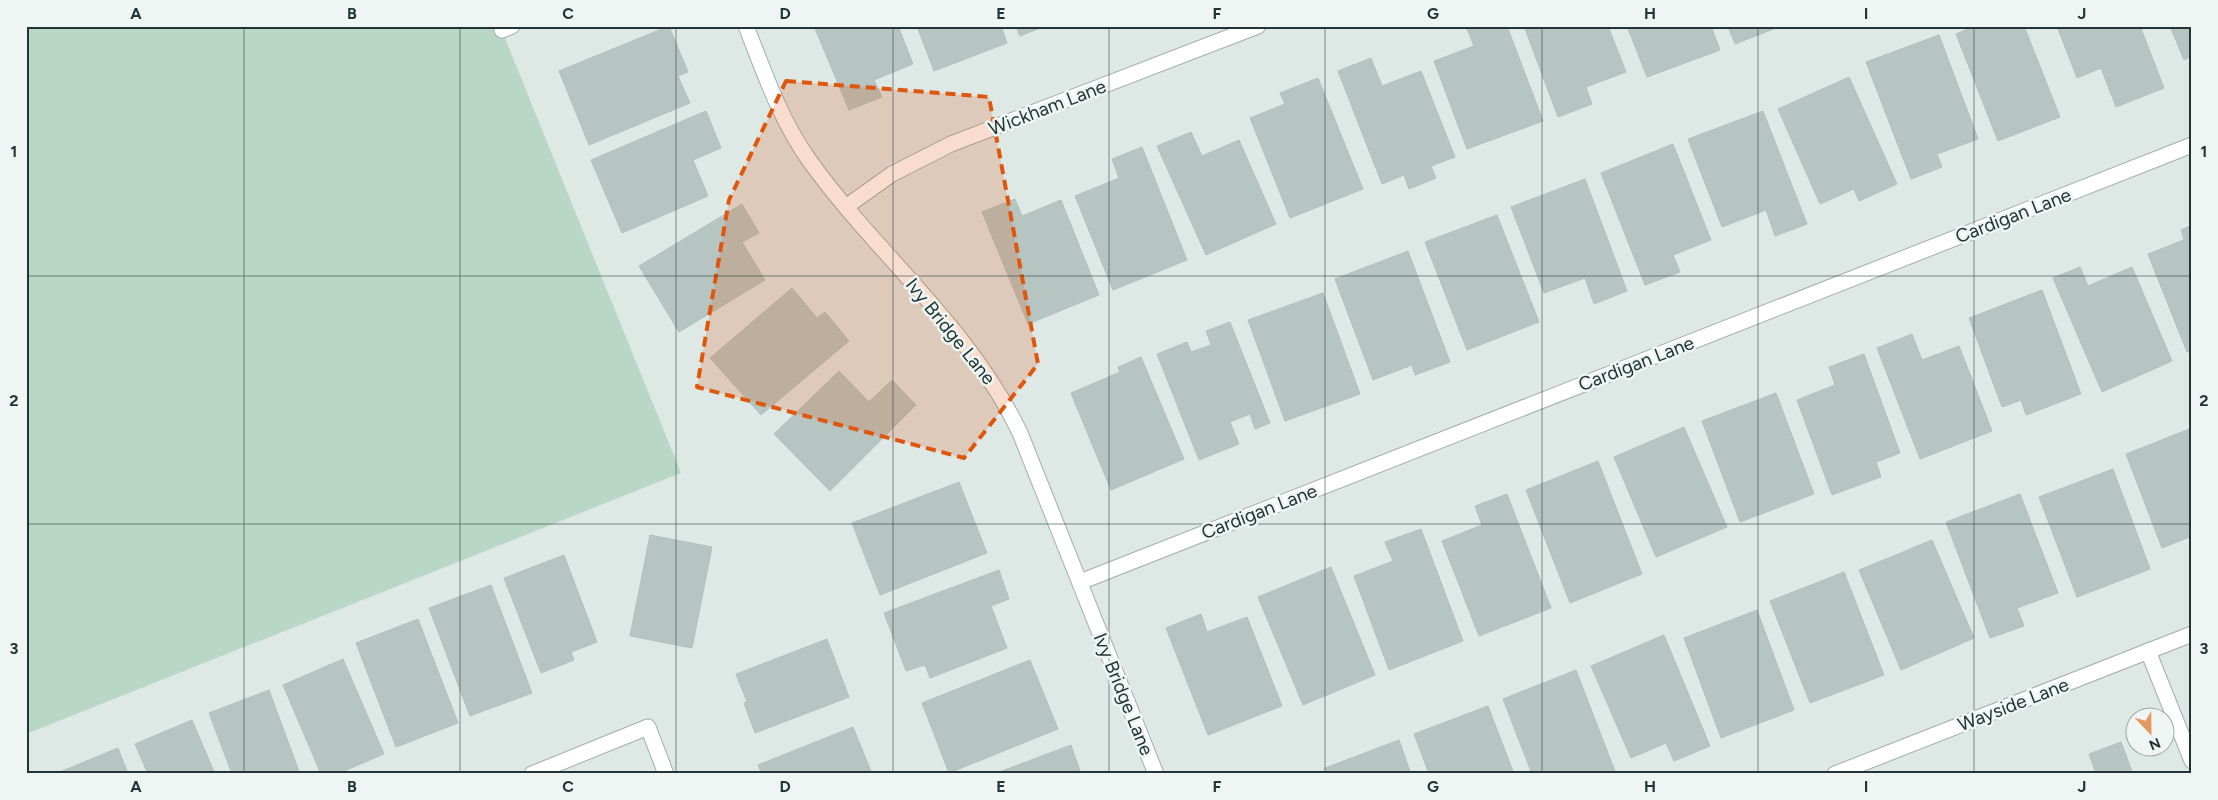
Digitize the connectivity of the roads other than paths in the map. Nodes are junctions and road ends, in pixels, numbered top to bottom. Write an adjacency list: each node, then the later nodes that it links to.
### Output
1 (746, 26): 4 (street, Ivy Bridge Lane)
2 (1258, 26): 4 (street, Wickham Lane)
3 (2192, 145): 5 (street, Cardigan Lane)
4 (847, 206): 5 (street, Ivy Bridge Lane)
5 (1080, 582): 11 (street, Ivy Bridge Lane)
6 (2192, 634): 7 (street, Wayside Lane)
7 (2148, 651): 8 (street); 12 (street, Wayside Lane)
8 (2192, 761)
9 (532, 774): 10 (street)
10 (666, 774)
11 (1156, 774)
12 (1835, 774)

